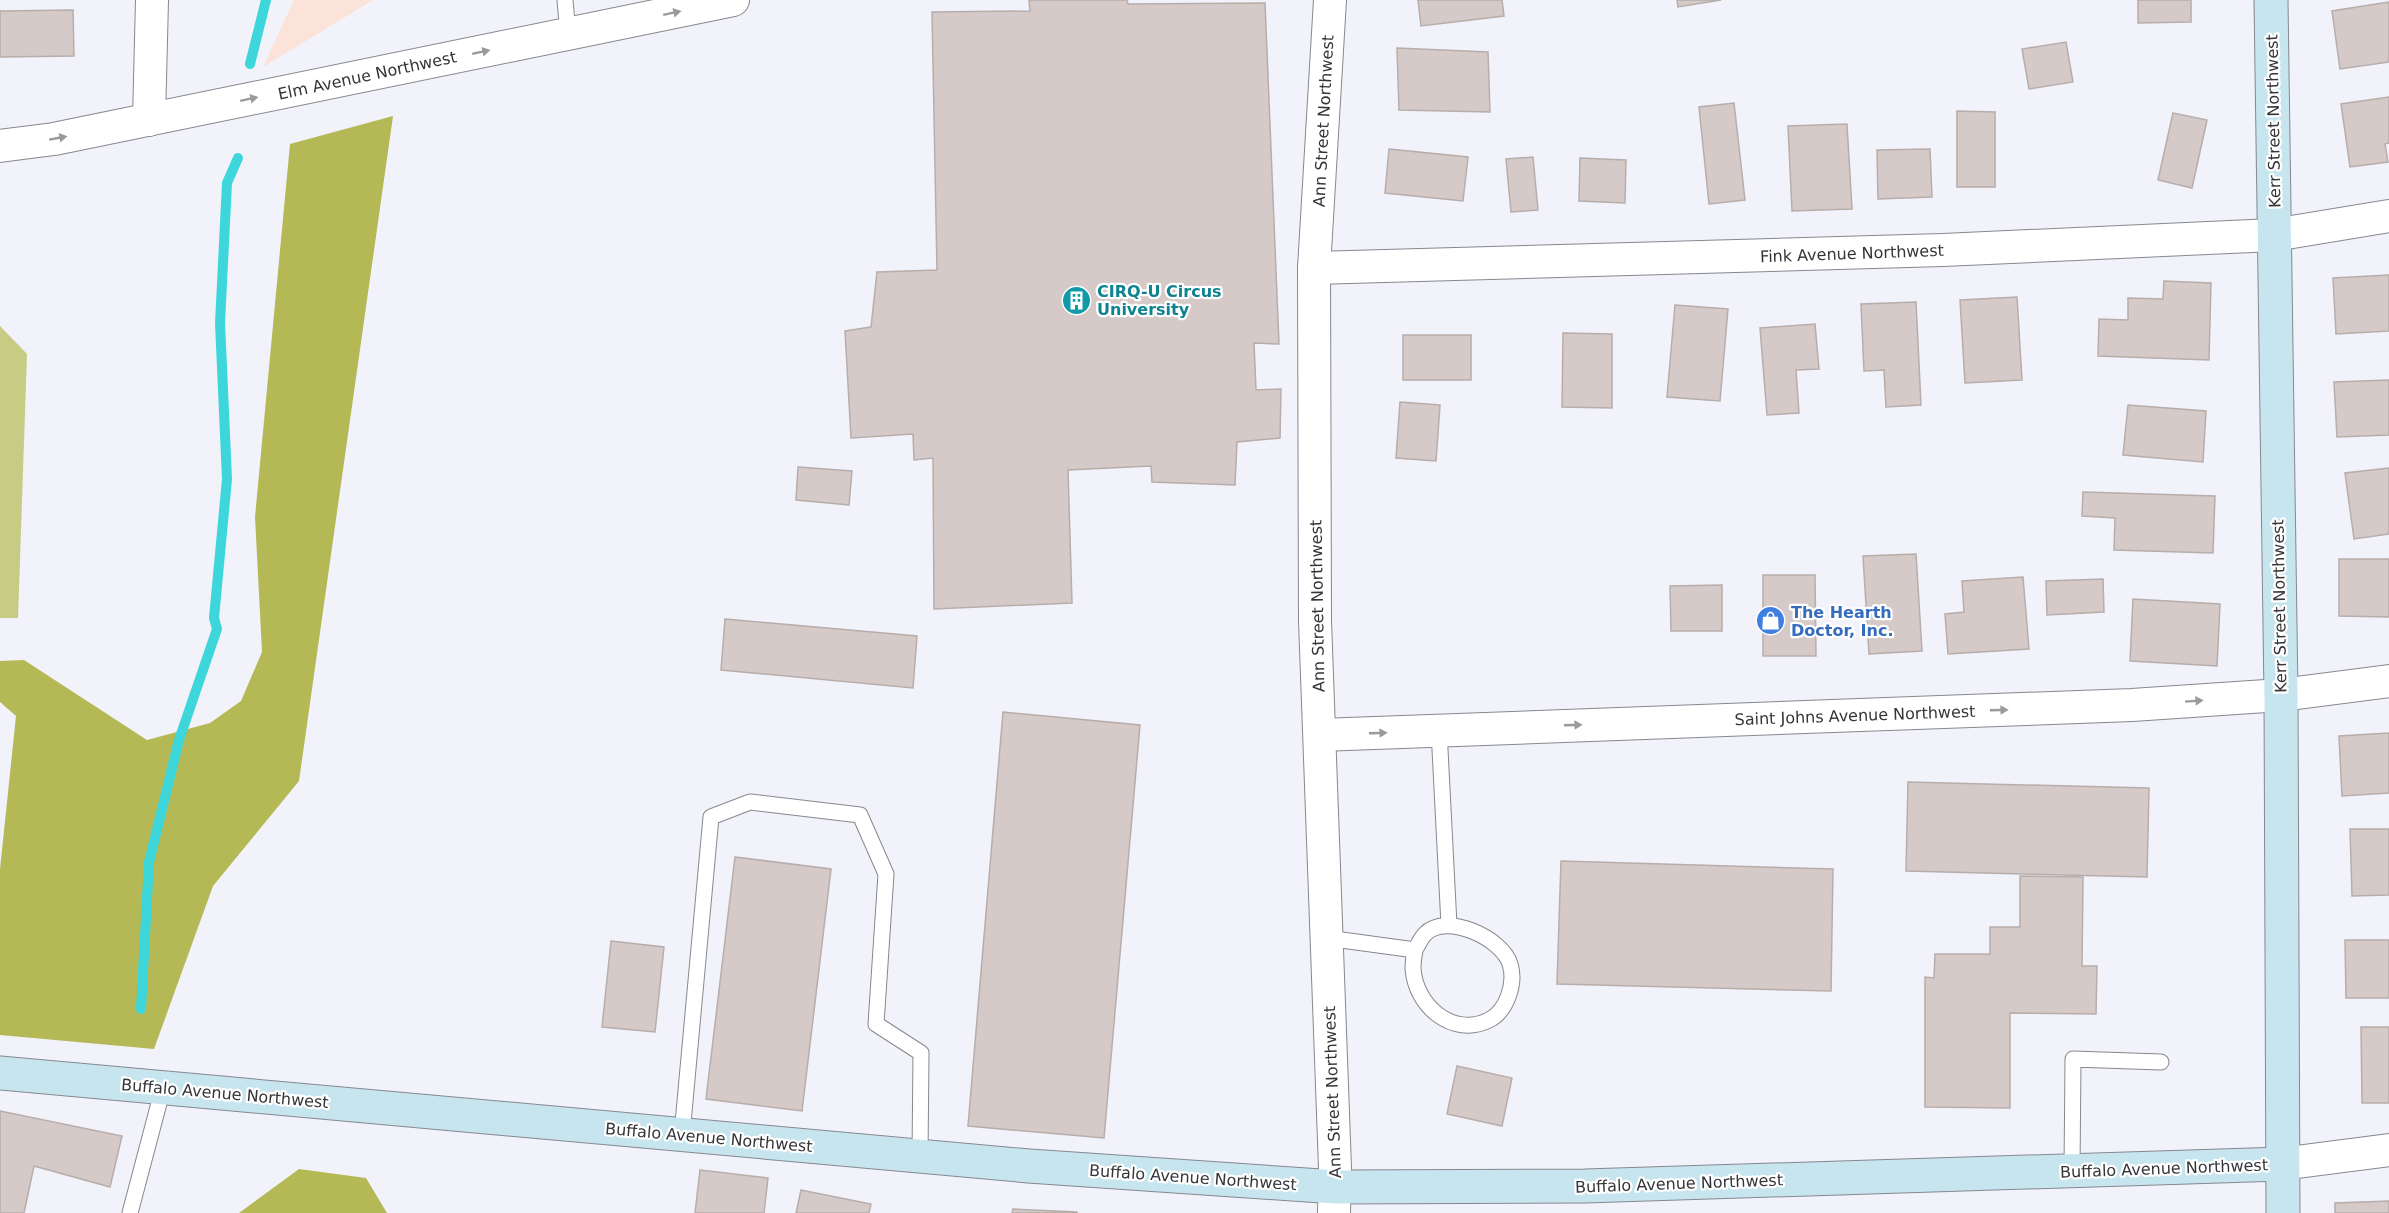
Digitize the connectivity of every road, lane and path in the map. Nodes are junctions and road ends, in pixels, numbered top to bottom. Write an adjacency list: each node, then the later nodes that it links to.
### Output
1 (152, 0): 7 (street)
2 (565, 0): 6 (lane)
3 (733, 0): 6 (street, Elm Avenue Northwest, one-way to 3)
4 (1330, 0): 11 (street, Ann Street Northwest)
5 (2271, 0): 10 (street, Kerr Street Northwest)
6 (568, 34): 7 (street, Elm Avenue Northwest, one-way to 6)
7 (149, 120): 8 (street, Elm Avenue Northwest, one-way to 7)
8 (0, 146)
9 (2389, 216): 10 (street, Fink Avenue Northwest)
10 (2274, 235): 11 (street, Fink Avenue Northwest); 13 (street, Kerr Street Northwest)
11 (1314, 268): 15 (street, Ann Street Northwest)
12 (2389, 681): 13 (street, Saint Johns Avenue Northwest)
13 (2281, 695): 14 (street, Saint Johns Avenue Northwest, one-way to 13); 25 (street, Kerr Street Northwest)
14 (1439, 730): 15 (street, Saint Johns Avenue Northwest, one-way to 14); 16 (lane)
15 (1320, 735): 17 (street, Ann Street Northwest)
16 (1449, 925): 18 (lane); 18 (lane)
17 (1327, 938): 18 (lane); 27 (street, Ann Street Northwest)
18 (1415, 950)
19 (2161, 1062): 26 (lane)
20 (0, 1072): 21 (street, Buffalo Avenue Northwest)
21 (163, 1088): 22 (street, Buffalo Avenue Northwest); 28 (lane)
22 (682, 1134): 24 (street, Buffalo Avenue Northwest); 24 (lane)
23 (2389, 1150): 25 (street, Buffalo Avenue Northwest)
24 (920, 1156): 27 (street, Buffalo Avenue Northwest)
25 (2282, 1164): 26 (street, Buffalo Avenue Northwest); 29 (street, Kerr Street Northwest)
26 (2072, 1171): 27 (street, Buffalo Avenue Northwest)
27 (1335, 1200)
28 (130, 1213)
29 (2283, 1213)

